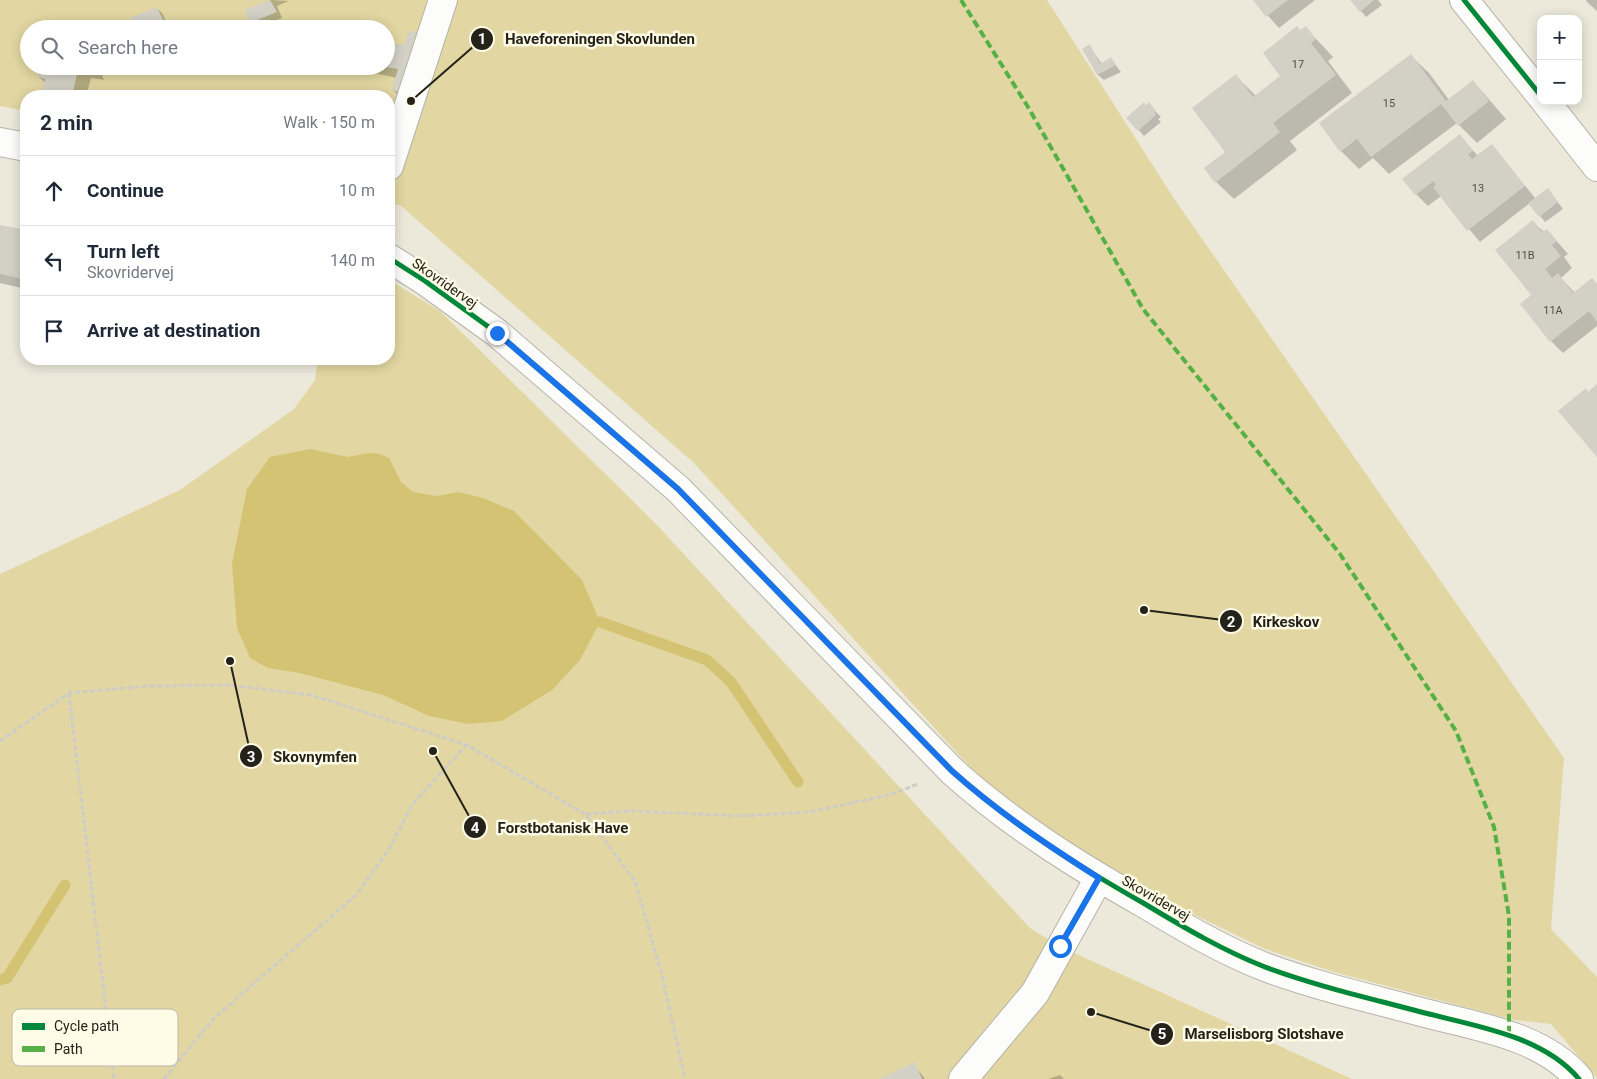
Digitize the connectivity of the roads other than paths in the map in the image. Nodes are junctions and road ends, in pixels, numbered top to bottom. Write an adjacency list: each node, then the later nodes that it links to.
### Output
1 (444, 0): 7 (street)
2 (1464, 0): 3 (street)
3 (1537, 91)
4 (1548, 105): 8 (street)
5 (0, 142): 6 (street)
6 (20, 146)
7 (395, 148)
8 (1597, 166)
9 (395, 262): 10 (street, Skovridervej)
10 (1099, 878): 11 (street); 12 (street, Skovridervej)
11 (963, 1079)
12 (1579, 1079)

